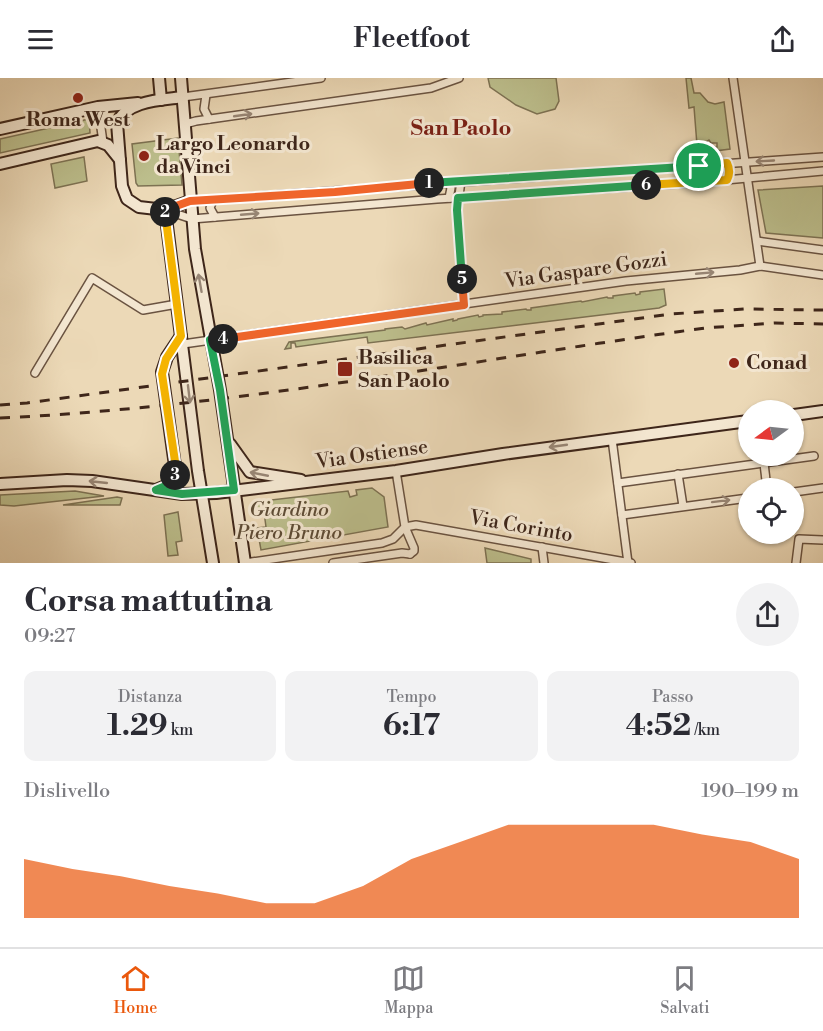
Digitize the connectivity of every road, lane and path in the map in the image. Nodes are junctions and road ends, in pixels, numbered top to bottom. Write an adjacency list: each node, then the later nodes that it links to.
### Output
1 (159, 78): 9 (street)
2 (181, 78): 8 (street)
3 (321, 78): 7 (street)
4 (457, 78): 6 (street)
5 (733, 78): 18 (street)
6 (441, 82): 12 (street, one-way to 6)
7 (206, 95): 8 (street); 12 (street)
8 (183, 97): 9 (street); 13 (street)
9 (161, 100): 10 (street)
10 (146, 102): 11 (street); 17 (street)
11 (98, 107): 14 (street); 15 (street)
12 (209, 119): 13 (street)
13 (185, 124): 29 (street)
14 (0, 129)
15 (103, 142): 17 (street); 20 (street)
16 (823, 157): 18 (street, one-way to 18)
17 (120, 160): 30 (street)
18 (745, 162): 19 (street); 22 (street)
19 (727, 163): 23 (street); 24 (street)
20 (0, 164)
21 (823, 171): 22 (street)
22 (747, 177): 23 (street); 33 (street)
23 (727, 180): 27 (street)
24 (461, 181): 25 (street); 27 (street)
25 (448, 182): 26 (street); 28 (street)
26 (449, 198): 27 (street); 31 (street, one-way to 26)
27 (458, 198): 38 (street)
28 (213, 200): 29 (street); 31 (street)
29 (190, 201): 30 (street); 32 (street)
30 (165, 210): 32 (street); 37 (street)
31 (214, 217): 32 (street)
32 (192, 219): 40 (street, one-way to 32)
33 (757, 241): 34 (street); 35 (street)
34 (823, 250)
35 (760, 266): 36 (street, Via Gaspare Gozzi); 38 (street, Via Gaspare Gozzi, one-way to 35)
36 (823, 275)
37 (177, 304): 39 (street); 41 (street)
38 (464, 305): 40 (street, Via Gaspare Gozzi)
39 (182, 340): 40 (street, Via Gaspare Gozzi); 56 (street); 59 (street, one-way to 59)
40 (210, 340): 46 (street)
41 (35, 373)
42 (823, 411): 43 (street)
43 (804, 414)
44 (738, 422): 45 (street, Via Ostiense)
45 (612, 439): 50 (street, Via Ostiense, one-way to 50); 53 (street)
46 (228, 441): 52 (street, one-way to 46); 57 (street)
47 (814, 456): 48 (street)
48 (804, 457)
49 (741, 466): 51 (street)
50 (396, 471): 52 (street, Via Ostiense); 63 (street)
51 (678, 474): 53 (street); 61 (street)
52 (306, 482): 57 (street, Via Ostiense)
53 (618, 483): 62 (street)
54 (0, 484): 56 (street, Via Ostiense, one-way to 54)
55 (823, 488): 58 (street)
56 (156, 490): 59 (street, Via Ostiense)
57 (234, 490): 59 (street, Via Ostiense); 68 (street)
58 (804, 491)
59 (202, 494): 67 (street)
60 (738, 499): 61 (street, one-way to 60)
61 (683, 506): 62 (street)
62 (622, 515): 72 (street)
63 (405, 527): 65 (street, Via Corinto); 66 (street); 68 (street)
64 (823, 540): 73 (street)
65 (542, 547): 71 (street); 72 (street, Via Corinto)
66 (410, 554): 69 (street); 70 (street)
67 (213, 563)
68 (245, 563)
69 (333, 563)
70 (411, 563)
71 (544, 563)
72 (629, 563)
73 (796, 563)

